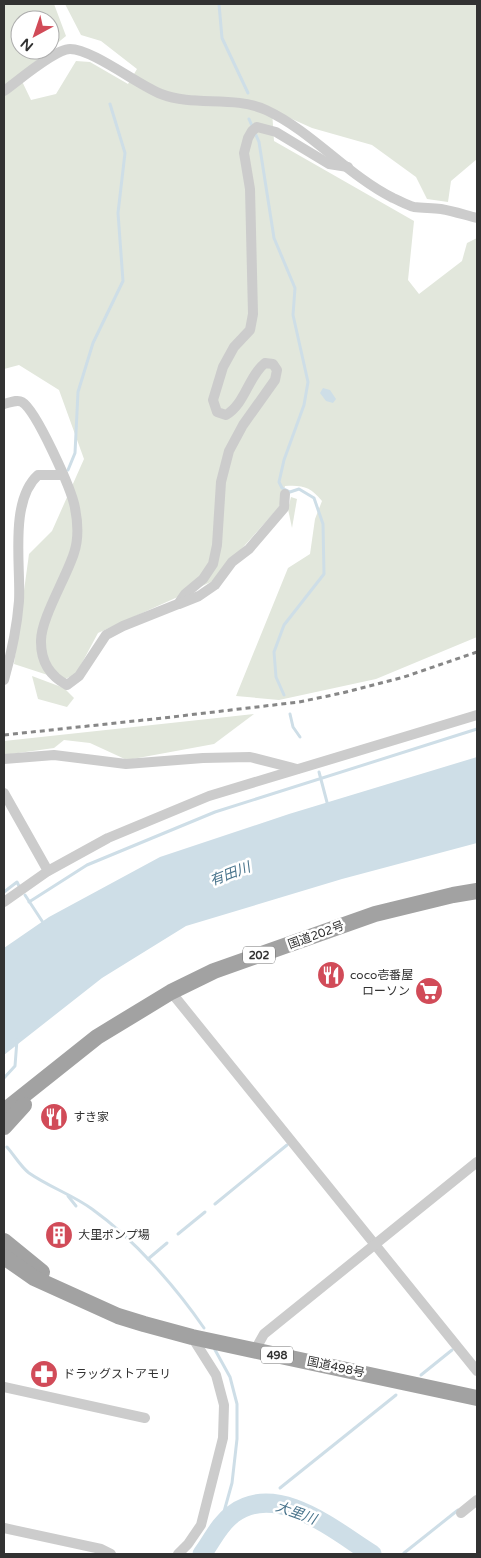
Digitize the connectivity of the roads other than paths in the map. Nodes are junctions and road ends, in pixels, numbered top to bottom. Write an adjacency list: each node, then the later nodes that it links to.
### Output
1 (4, 91): 2 (street)
2 (348, 167): 3 (street); 7 (street)
3 (477, 218)
4 (4, 404): 5 (street)
5 (63, 475): 7 (street); 8 (street)
6 (285, 494): 7 (street)
7 (178, 604)
8 (4, 680)
9 (477, 715): 11 (street)
10 (4, 759): 11 (street)
11 (298, 769): 13 (street)
12 (4, 792): 13 (street)
13 (48, 871): 15 (street)
14 (477, 891): 16 (highway, 国道202号 / 202)
15 (4, 902)
16 (171, 992): 17 (highway, 国道202号 / 202); 22 (street)
17 (62, 1066): 18 (highway, 国道202号 / 202); 19 (highway, 国道202号 / 202)
18 (4, 1111)
19 (4, 1126)
20 (477, 1162): 22 (street)
21 (4, 1241): 24 (highway, 国道498号 / 498)
22 (376, 1244): 26 (street); 27 (street)
23 (4, 1257): 24 (highway, 国道498号 / 498)
24 (81, 1299): 25 (highway, 国道498号 / 498)
25 (192, 1337): 26 (highway, 国道498号 / 498); 35 (street)
26 (255, 1350): 29 (highway, 国道498号 / 498)
27 (477, 1371)
28 (4, 1387): 30 (street)
29 (477, 1398)
30 (145, 1418)
31 (477, 1500): 32 (street)
32 (461, 1513)
33 (4, 1528): 34 (street)
34 (111, 1554)
35 (178, 1554)

